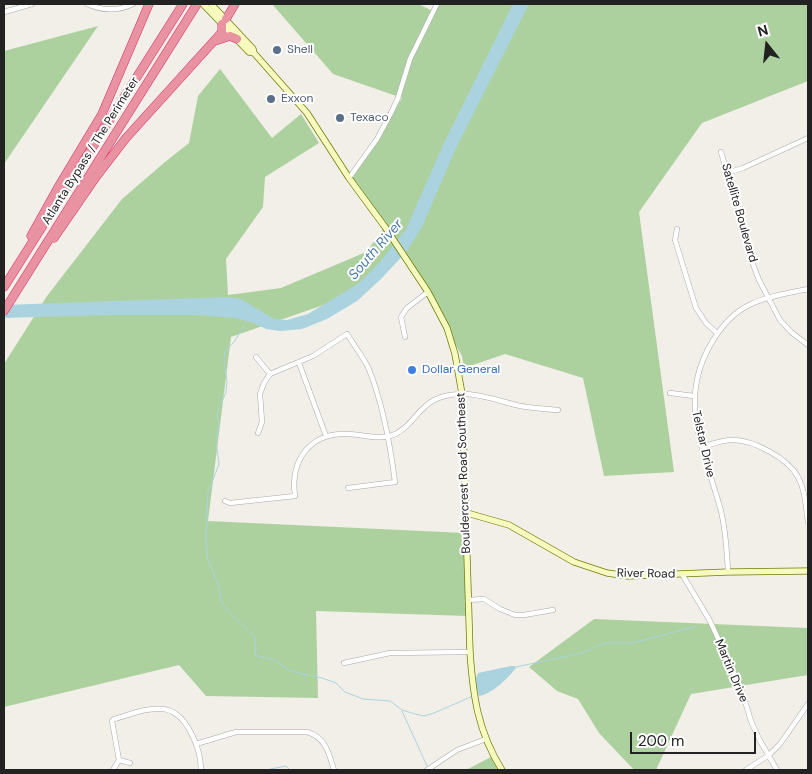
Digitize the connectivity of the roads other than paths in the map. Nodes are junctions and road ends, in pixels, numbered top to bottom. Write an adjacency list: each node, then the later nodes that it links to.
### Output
1 (32, 4): 11 (street)
2 (87, 4): 3 (street)
3 (134, 4)
4 (148, 4): 23 (highway)
5 (183, 4): 23 (highway, Atlanta Bypass / The Perimeter)
6 (197, 4): 22 (highway, Atlanta Bypass / The Perimeter)
7 (203, 4): 12 (street, Bouldercrest Road Southeast)
8 (211, 4): 12 (street, Bouldercrest Road Southeast)
9 (235, 4): 13 (highway)
10 (437, 4): 20 (street)
11 (4, 12)
12 (216, 14): 13 (street, Bouldercrest Road Southeast)
13 (224, 22): 14 (street, Bouldercrest Road Southeast); 15 (highway); 16 (street, Bouldercrest Road Southeast)
14 (237, 39): 15 (highway); 16 (street, Bouldercrest Road Southeast)
15 (213, 42): 22 (highway)
16 (254, 53): 20 (street, Bouldercrest Road Southeast)
17 (808, 138): 19 (street)
18 (721, 152): 19 (street, Satellite Boulevard)
19 (728, 173): 26 (street, Satellite Boulevard)
20 (349, 178): 25 (street, Bouldercrest Road Southeast)
21 (677, 229): 28 (street)
22 (40, 255): 27 (highway, Atlanta Bypass / The Perimeter)
23 (4, 287)
24 (808, 289): 26 (street, Telstar Drive)
25 (428, 292): 29 (street); 34 (street, Bouldercrest Road Southeast)
26 (768, 298): 28 (street, Telstar Drive); 30 (street, Satellite Boulevard)
27 (4, 311)
28 (718, 333): 36 (street, Telstar Drive)
29 (405, 337)
30 (808, 345)
31 (256, 357): 33 (street)
32 (299, 363): 33 (street); 39 (street); 40 (street)
33 (270, 374): 38 (street)
34 (462, 394): 37 (street); 40 (street); 44 (street, Bouldercrest Road Southeast)
35 (670, 394): 36 (street)
36 (694, 396): 41 (street, Telstar Drive)
37 (558, 410)
38 (258, 433)
39 (326, 436): 40 (street); 43 (street)
40 (389, 436): 42 (street)
41 (702, 446): 45 (street); 47 (street, Telstar Drive)
42 (348, 488)
43 (226, 501)
44 (466, 513): 48 (street, River Road); 49 (street, Bouldercrest Road Southeast)
45 (808, 522)
46 (808, 571): 47 (street, River Road)
47 (728, 572): 48 (street, River Road)
48 (682, 574): 56 (street, Martin Drive)
49 (468, 600): 50 (street); 51 (street, Bouldercrest Road Southeast)
50 (553, 610)
51 (470, 652): 52 (street); 54 (street, Bouldercrest Road Southeast)
52 (344, 664)
53 (808, 704): 56 (street)
54 (486, 739): 62 (street); 63 (street, Bouldercrest Road Southeast)
55 (196, 744): 57 (street); 60 (street); 61 (street)
56 (769, 755): 64 (street); 65 (street, Martin Drive)
57 (119, 760): 58 (street); 59 (street)
58 (130, 764)
59 (113, 770)
60 (201, 770)
61 (334, 770)
62 (427, 770)
63 (502, 770)
64 (746, 770)
65 (777, 770)

